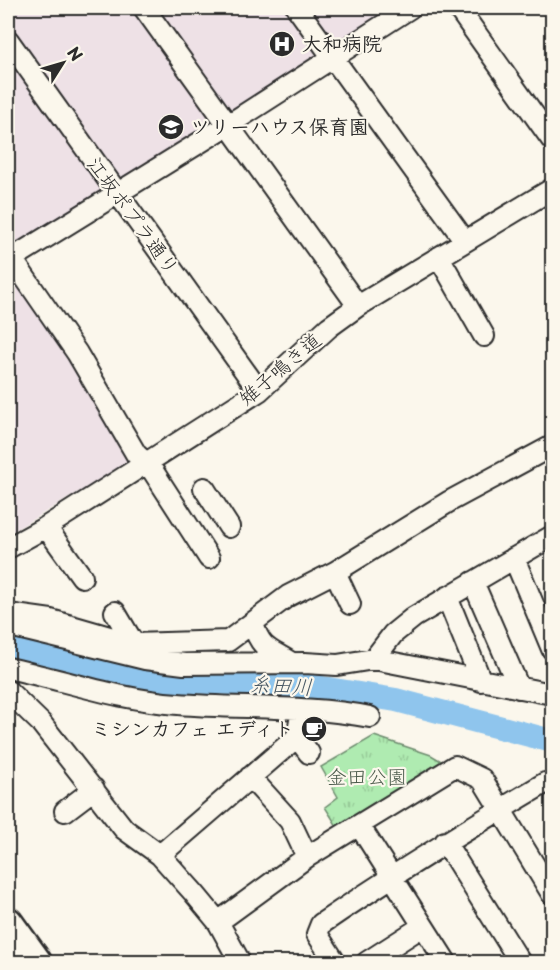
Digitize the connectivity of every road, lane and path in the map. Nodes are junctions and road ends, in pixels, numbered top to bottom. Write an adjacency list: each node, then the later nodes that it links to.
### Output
1 (144, 8): 7 (street)
2 (297, 8): 6 (street)
3 (410, 8): 6 (street)
4 (458, 8): 8 (street)
5 (8, 40): 10 (street, 江坂ポプラ通り)
6 (333, 58): 7 (street); 11 (street)
7 (228, 125): 10 (street); 14 (street)
8 (552, 140)
9 (552, 189): 11 (street, 雉子鳴き道)
10 (117, 194): 12 (street); 16 (street, 江坂ポプラ通り)
11 (465, 241): 13 (street, 雉子鳴き道)
12 (9, 257): 18 (street)
13 (438, 257): 14 (street, 雉子鳴き道); 15 (street)
14 (358, 306): 16 (street, 雉子鳴き道)
15 (484, 336)
16 (259, 391): 18 (street, 雉子鳴き道)
17 (552, 446): 26 (street)
18 (145, 464): 20 (street, 雉子鳴き道); 21 (street)
19 (204, 489): 21 (street)
20 (46, 526): 23 (street, 雉子鳴き道); 27 (street)
21 (191, 530): 24 (street)
22 (552, 536): 25 (street)
23 (8, 548)
24 (209, 558)
25 (514, 558): 28 (street); 36 (street)
26 (335, 572): 30 (street); 33 (street)
27 (82, 577)
28 (473, 582): 29 (street); 41 (street)
29 (447, 597): 37 (street); 40 (street)
30 (350, 604)
31 (115, 612): 35 (street)
32 (8, 614): 35 (street)
33 (253, 624): 35 (street); 38 (street)
34 (8, 625): 38 (street)
35 (134, 644)
36 (552, 649)
37 (374, 659): 38 (street); 40 (street)
38 (292, 664)
39 (8, 668): 44 (street)
40 (481, 681): 41 (street)
41 (519, 688): 42 (street)
42 (552, 694)
43 (12, 702): 50 (street)
44 (302, 710): 45 (street); 46 (street)
45 (370, 717)
46 (297, 737): 47 (street); 48 (street)
47 (309, 753)
48 (250, 777): 55 (street); 56 (street)
49 (552, 783): 51 (street)
50 (94, 789): 52 (street); 55 (street)
51 (501, 809): 53 (street); 54 (street); 58 (street)
52 (65, 812)
53 (359, 825): 56 (street); 57 (street)
54 (445, 842): 57 (street); 67 (street)
55 (160, 855): 60 (street)
56 (307, 857): 60 (street)
57 (390, 876): 61 (street); 64 (street)
58 (552, 894)
59 (8, 922): 62 (highway)
60 (218, 922): 63 (street)
61 (423, 926): 65 (street); 66 (street)
62 (37, 963)
63 (240, 963)
64 (335, 963)
65 (367, 963)
66 (446, 963)
67 (520, 963)

